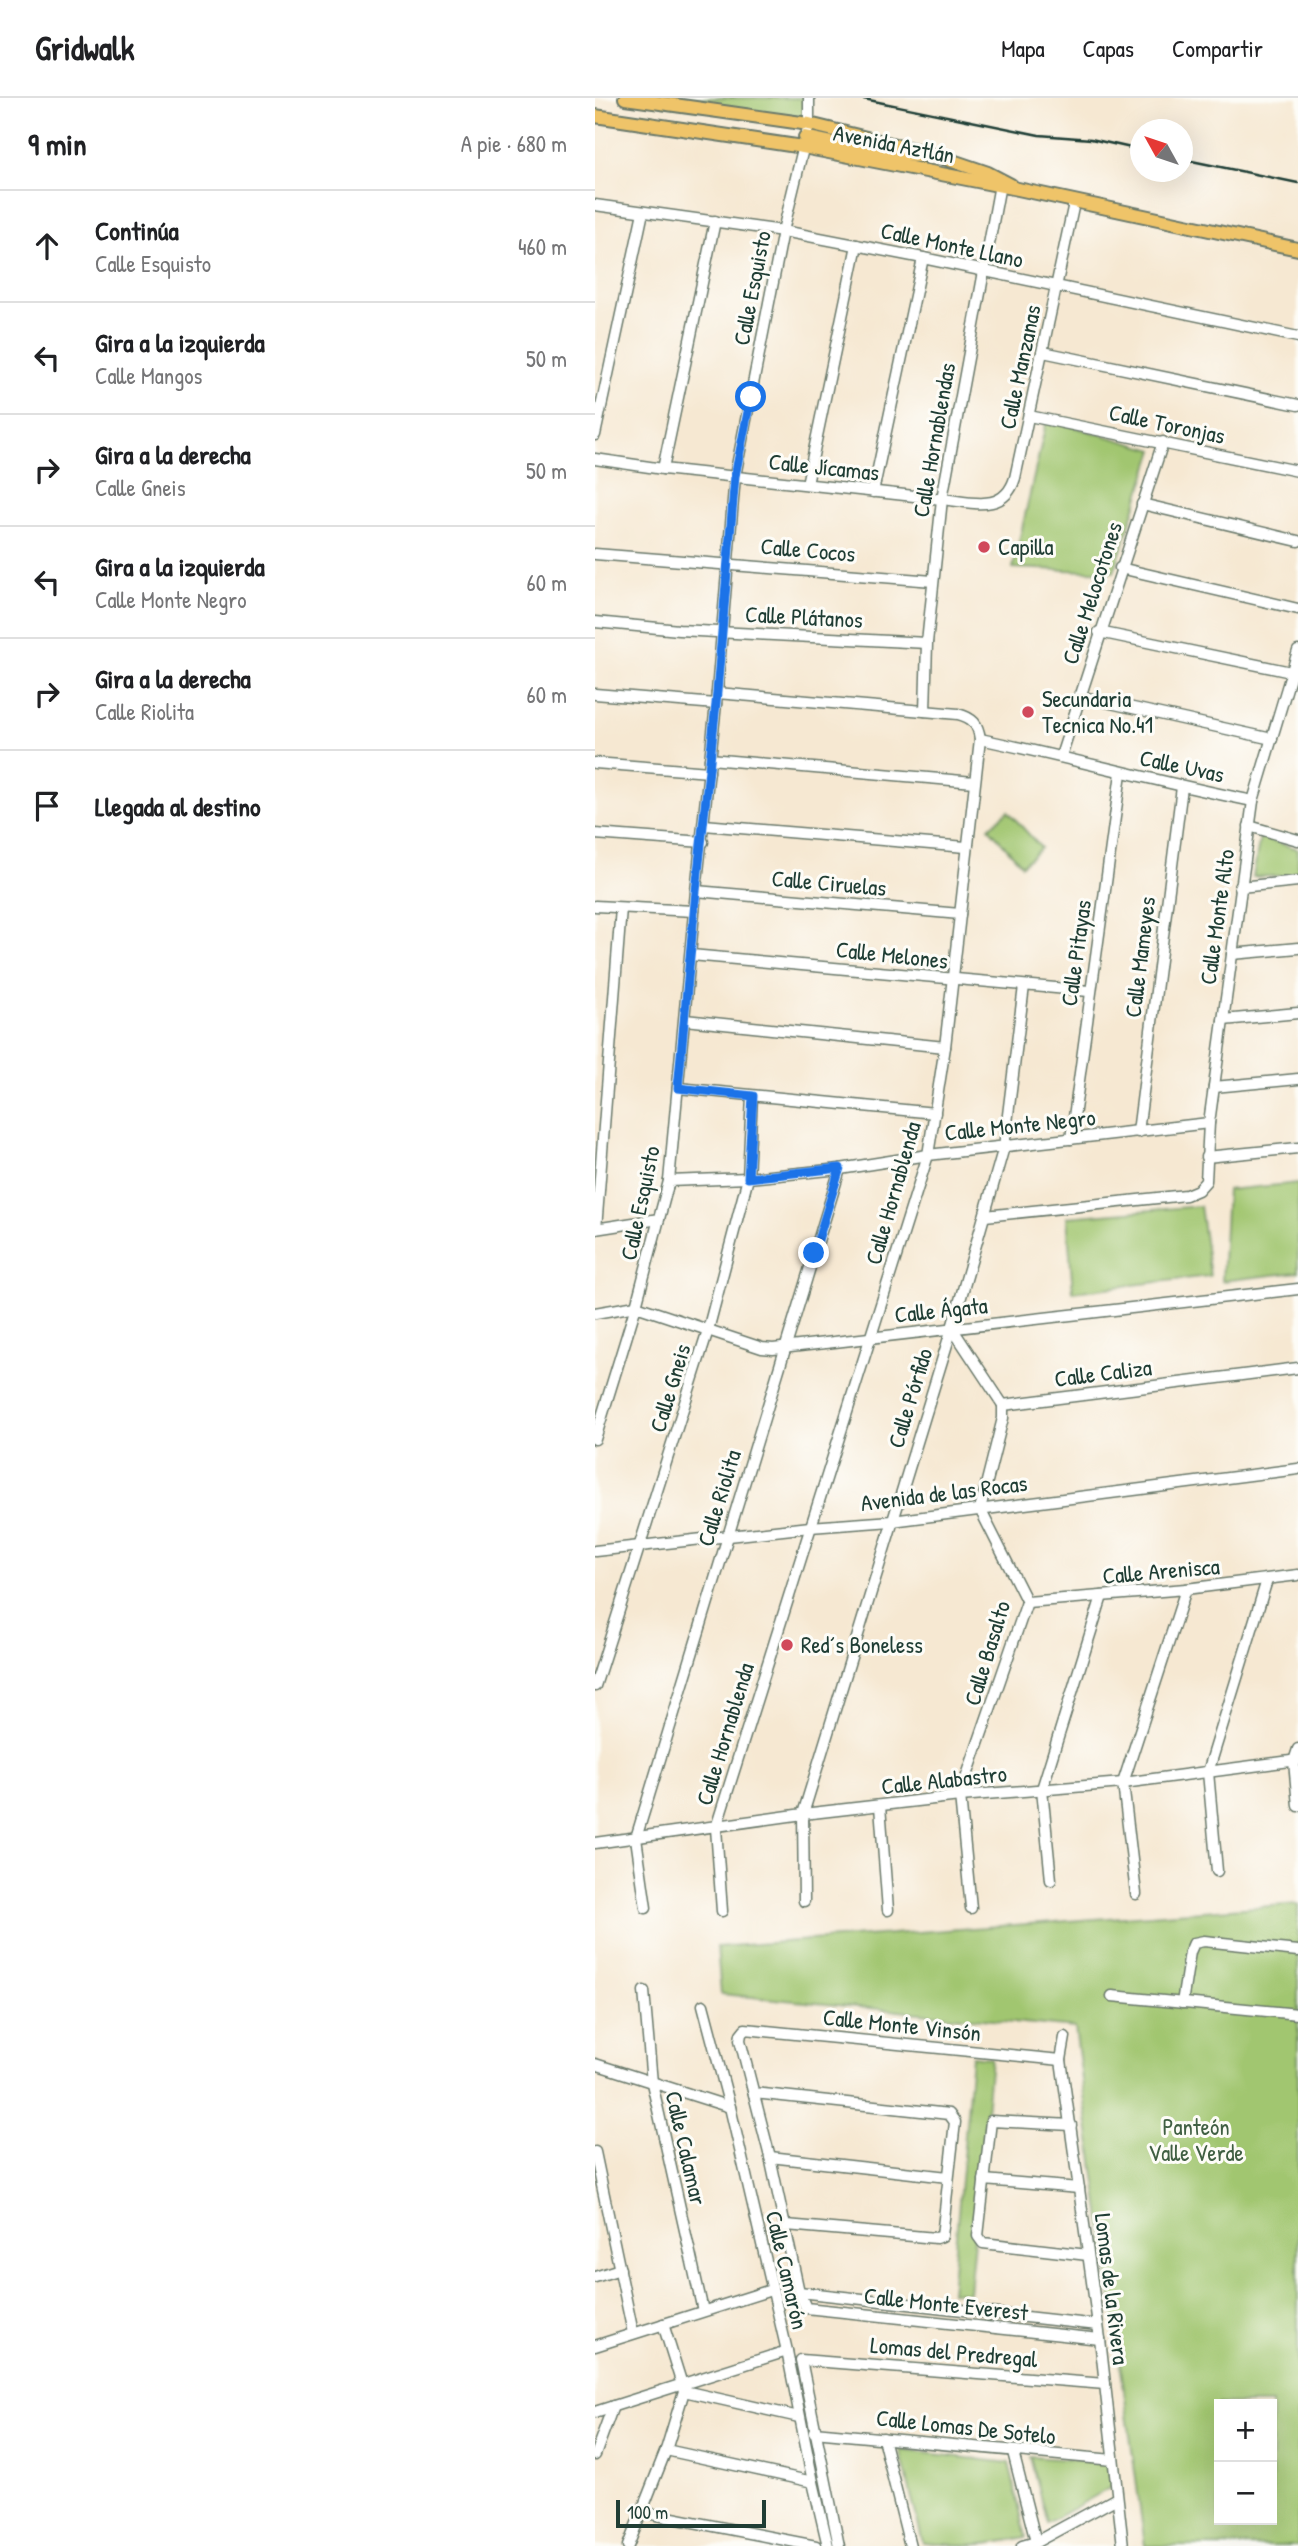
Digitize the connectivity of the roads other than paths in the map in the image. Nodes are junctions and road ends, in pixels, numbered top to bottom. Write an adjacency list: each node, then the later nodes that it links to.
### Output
1 (625, 98): 4 (main road, Avenida Aztlán)
2 (809, 98): 4 (street, Calle Esquisto)
3 (595, 116): 5 (main road, Avenida Aztlán)
4 (809, 124): 5 (street, Calle Esquisto); 6 (main road, Avenida Aztlán)
5 (804, 142): 6 (main road); 7 (main road, Avenida Aztlán); 12 (street, Calle Esquisto)
6 (932, 154): 7 (main road, Avenida Aztlán)
7 (1000, 183): 8 (main road, Avenida Aztlán); 16 (street, Calle Hornablendas)
8 (1074, 203): 14 (main road, Avenida Aztlán); 17 (street, Calle Manzanas)
9 (595, 205): 10 (street, Calle Monte Llano)
10 (643, 212): 11 (street, Calle Monte Llano); 22 (street)
11 (715, 222): 12 (street, Calle Monte Llano); 25 (street)
12 (783, 230): 13 (street, Calle Monte Llano); 27 (street, Calle Esquisto)
13 (857, 245): 15 (street, Calle Monte Llano); 28 (street)
14 (1298, 249)
15 (923, 258): 16 (street, Calle Monte Llano); 29 (street)
16 (984, 271): 17 (street, Calle Monte Llano); 31 (street, Calle Hornablendas)
17 (1057, 287): 18 (street, Calle Monte Llano); 19 (street, Calle Manzanas)
18 (1298, 337)
19 (1043, 352): 20 (street); 21 (street, Calle Manzanas)
20 (1298, 405)
21 (1029, 416): 23 (street, Calle Toronjas); 30 (street, Calle Manzanas)
22 (595, 435)
23 (1163, 442): 26 (street, Calle Toronjas); 32 (street, Calle Melocotones)
24 (595, 459): 25 (street, Calle Jícamas)
25 (663, 469): 27 (street, Calle Jícamas)
26 (1298, 471)
27 (735, 476): 28 (street, Calle Jícamas); 35 (street, Calle Esquisto)
28 (807, 484): 29 (street, Calle Jícamas)
29 (873, 492): 31 (street, Calle Jícamas)
30 (1006, 496): 31 (street, Calle Jícamas)
31 (942, 499): 37 (street, Calle Hornablendas)
32 (1142, 504): 33 (street); 36 (street, Calle Melocotones)
33 (1298, 541)
34 (595, 554): 35 (street, Calle Cocos)
35 (727, 563): 37 (street, Calle Cocos); 40 (street, Calle Esquisto)
36 (1120, 568): 38 (street); 41 (street, Calle Melocotones)
37 (933, 581): 42 (street, Calle Hornablendas)
38 (1298, 609)
39 (595, 622): 40 (street, Calle Plátanos)
40 (722, 631): 42 (street, Calle Plátanos); 47 (street, Calle Esquisto)
41 (1100, 632): 44 (street); 46 (street, Calle Melocotones)
42 (927, 643): 48 (street, Calle Hornablendas)
43 (1298, 651): 44 (street, Calle Monte Alto)
44 (1291, 672): 50 (street, Calle Monte Alto)
45 (595, 694): 47 (street)
46 (1079, 696): 50 (street); 51 (street, Calle Melocotones)
47 (717, 699): 48 (street); 52 (street, Calle Esquisto)
48 (925, 710): 49 (street)
49 (980, 739): 51 (street, Calle Uvas); 56 (street, Calle Hornablenda)
50 (1272, 739): 58 (street, Calle Monte Alto)
51 (1061, 755): 55 (street, Calle Uvas)
52 (710, 759): 54 (street, Calle Esquisto); 56 (street)
53 (595, 763): 54 (street)
54 (709, 772): 59 (street, Calle Esquisto)
55 (1121, 773): 57 (street, Calle Uvas); 77 (street, Calle Pitayas)
56 (974, 782): 64 (street, Calle Hornablenda)
57 (1182, 787): 58 (street, Calle Uvas); 88 (street, Calle Mameyes)
58 (1253, 802): 60 (street, Calle Monte Alto)
59 (704, 825): 63 (street, Calle Esquisto); 64 (street)
60 (1249, 827): 62 (street); 66 (street, Calle Monte Alto)
61 (595, 834): 63 (street)
62 (1298, 840)
63 (703, 842): 67 (street, Calle Esquisto)
64 (966, 847): 71 (street, Calle Hornablenda)
65 (1298, 881): 66 (street)
66 (1241, 887): 73 (street, Calle Monte Alto)
67 (696, 891): 70 (street, Calle Esquisto); 71 (street, Calle Ciruelas)
68 (595, 906): 69 (street)
69 (621, 908): 70 (street); 99 (street)
70 (694, 911): 74 (street, Calle Esquisto)
71 (960, 914): 75 (street, Calle Hornablenda)
72 (1298, 948): 73 (street)
73 (1232, 954): 80 (street, Calle Monte Alto)
74 (691, 956): 75 (street, Calle Melones); 79 (street, Calle Esquisto)
75 (953, 981): 76 (street, Calle Melones); 81 (street, Calle Hornablenda)
76 (1024, 986): 77 (street, Calle Melones); 90 (street, Calle Pórfido)
77 (1089, 991): 89 (street, Calle Pitayas)
78 (1298, 1013): 80 (street)
79 (685, 1020): 81 (street); 84 (street, Calle Esquisto)
80 (1223, 1020): 83 (street, Calle Monte Alto)
81 (945, 1047): 86 (street, Calle Hornablenda)
82 (1298, 1079): 83 (street)
83 (1213, 1087): 87 (street, Calle Monte Alto)
84 (678, 1088): 85 (street); 96 (street, Calle Esquisto)
85 (753, 1096): 86 (street); 95 (street, Calle Gneis)
86 (935, 1113): 92 (street, Calle Hornablenda)
87 (1209, 1123): 88 (street, Calle Monte Negro); 93 (street, Calle Monte Alto)
88 (1138, 1132): 89 (street, Calle Monte Negro)
89 (1070, 1139): 90 (street, Calle Monte Negro)
90 (1004, 1147): 92 (street, Calle Monte Negro); 97 (street, Calle Pórfido)
91 (1298, 1147): 93 (street)
92 (928, 1154): 94 (street, Calle Monte Negro); 105 (street, Calle Hornablenda)
93 (1206, 1157): 97 (street, Calle Monte Alto)
94 (840, 1168): 95 (street, Calle Monte Negro); 106 (street, Calle Riolita)
95 (748, 1178): 96 (street, Calle Monte Negro); 104 (street, Calle Gneis)
96 (670, 1181): 98 (street, Calle Esquisto)
97 (985, 1216): 103 (street, Calle Pórfido)
98 (659, 1219): 99 (street); 101 (street, Calle Esquisto)
99 (595, 1229)
100 (1298, 1289): 103 (street, Calle Ágata)
101 (636, 1306): 102 (street, Calle Ágata); 104 (street, Calle Ágata); 109 (street, Calle Esquisto)
102 (595, 1313)
103 (952, 1328): 105 (street, Calle Ágata); 108 (street); 112 (street, Calle Pórfido)
104 (708, 1329): 106 (street, Calle Ágata); 115 (street, Calle Gneis)
105 (870, 1336): 106 (street, Calle Ágata); 113 (street, Calle Hornablenda)
106 (786, 1347): 114 (street, Calle Riolita)
107 (1298, 1368): 108 (street, Calle Caliza)
108 (1003, 1405): 111 (street)
109 (595, 1439)
110 (1298, 1469): 111 (street, Avenida de las Rocas)
111 (980, 1509): 112 (street, Avenida de las Rocas); 121 (street, Calle Basalto)
112 (893, 1521): 113 (street, Avenida de las Rocas); 131 (street, Calle Pórfido)
113 (810, 1527): 114 (street, Avenida de las Rocas); 132 (street, Calle Hornablenda)
114 (727, 1537): 115 (street, Avenida de las Rocas); 133 (street, Calle Riolita)
115 (640, 1546): 116 (street, Avenida de las Rocas); 122 (street, Calle Gneis)
116 (595, 1551)
117 (1298, 1575): 118 (street, Calle Arenisca)
118 (1267, 1580): 119 (street, Calle Arenisca); 125 (street)
119 (1186, 1589): 120 (street, Calle Arenisca); 126 (street)
120 (1103, 1596): 121 (street, Calle Arenisca); 127 (street)
121 (1027, 1602): 128 (street, Calle Basalto)
122 (595, 1686)
123 (1298, 1749): 124 (street)
124 (1296, 1760): 125 (street, Calle Alabastro); 130 (street)
125 (1208, 1772): 126 (street, Calle Alabastro); 135 (street)
126 (1123, 1783): 127 (street, Calle Alabastro); 137 (street)
127 (1042, 1789): 128 (street, Calle Alabastro); 136 (street)
128 (960, 1796): 129 (street, Calle Alabastro); 140 (street)
129 (880, 1806): 131 (street, Calle Alabastro); 141 (street)
130 (1298, 1806)
131 (803, 1814): 132 (street, Calle Alabastro); 138 (street, Calle Pórfido)
132 (716, 1828): 133 (street, Calle Alabastro); 142 (street)
133 (636, 1838): 134 (street, Calle Alabastro); 139 (street)
134 (595, 1843)
135 (1217, 1871)
136 (1051, 1880)
137 (1136, 1894)
138 (804, 1901)
139 (646, 1908)
140 (971, 1908)
141 (888, 1910)
142 (722, 1911)
143 (1298, 1951): 146 (street)
144 (644, 1992): 152 (street, Calle Calamar)
145 (1112, 1996): 146 (street)
146 (1182, 2003): 148 (street)
147 (703, 2005): 154 (street, Calle Camarón)
148 (1298, 2014)
149 (1065, 2037): 150 (street, Lomas de la Rivera)
150 (1061, 2060): 153 (street, Calle Monte Vinsón); 155 (street, Lomas de la Rivera)
151 (595, 2064): 152 (street)
152 (652, 2082): 154 (street); 167 (street, Calle Calamar)
153 (754, 2093): 157 (street); 158 (street)
154 (730, 2107): 165 (street, Calle Camarón)
155 (1071, 2125): 159 (street); 160 (street, Lomas de la Rivera)
156 (595, 2152): 163 (street)
157 (770, 2157): 158 (street); 161 (street)
158 (948, 2177): 161 (street)
159 (984, 2180): 160 (street); 162 (street)
160 (1079, 2188): 162 (street, Lomas de la Rivera)
161 (786, 2225): 166 (street)
162 (1088, 2255): 169 (street, Lomas de la Rivera)
163 (620, 2269): 164 (street); 170 (street)
164 (595, 2277)
165 (771, 2290): 167 (street); 173 (street, Calle Camarón)
166 (799, 2292): 169 (street, Calle Monte Everest); 171 (street, Calle Monte Everest)
167 (703, 2311): 168 (street)
168 (663, 2324): 170 (street); 175 (street)
169 (1098, 2325): 171 (street, Lomas de la Rivera)
170 (633, 2333): 172 (street)
171 (1100, 2339): 174 (street, Lomas de la Rivera)
172 (595, 2346)
173 (787, 2351): 175 (street); 178 (street, Calle Camarón)
174 (1105, 2384): 179 (street, Lomas del Predregal); 184 (street, Lomas de la Rivera)
175 (683, 2388): 176 (street); 178 (street); 181 (street)
176 (613, 2406): 177 (street); 183 (street)
177 (595, 2412)
178 (799, 2417): 185 (street, Calle Camarón)
179 (814, 2432): 180 (street, Calle Lomas De Sotelo); 192 (street)
180 (883, 2438): 182 (street, Calle Lomas De Sotelo); 193 (street)
181 (666, 2450): 185 (street); 187 (street)
182 (1013, 2452): 184 (street, Calle Lomas De Sotelo); 188 (street)
183 (595, 2455)
184 (1113, 2460): 186 (street, Lomas de la Rivera)
185 (813, 2482): 191 (street, Calle Camarón)
186 (1117, 2498): 188 (street); 195 (street, Lomas de la Rivera)
187 (642, 2512): 189 (street); 190 (street)
188 (1036, 2542): 194 (street)
189 (628, 2546)
190 (816, 2546)
191 (828, 2546)
192 (839, 2546)
193 (910, 2546)
194 (1022, 2546)
195 (1123, 2546)

